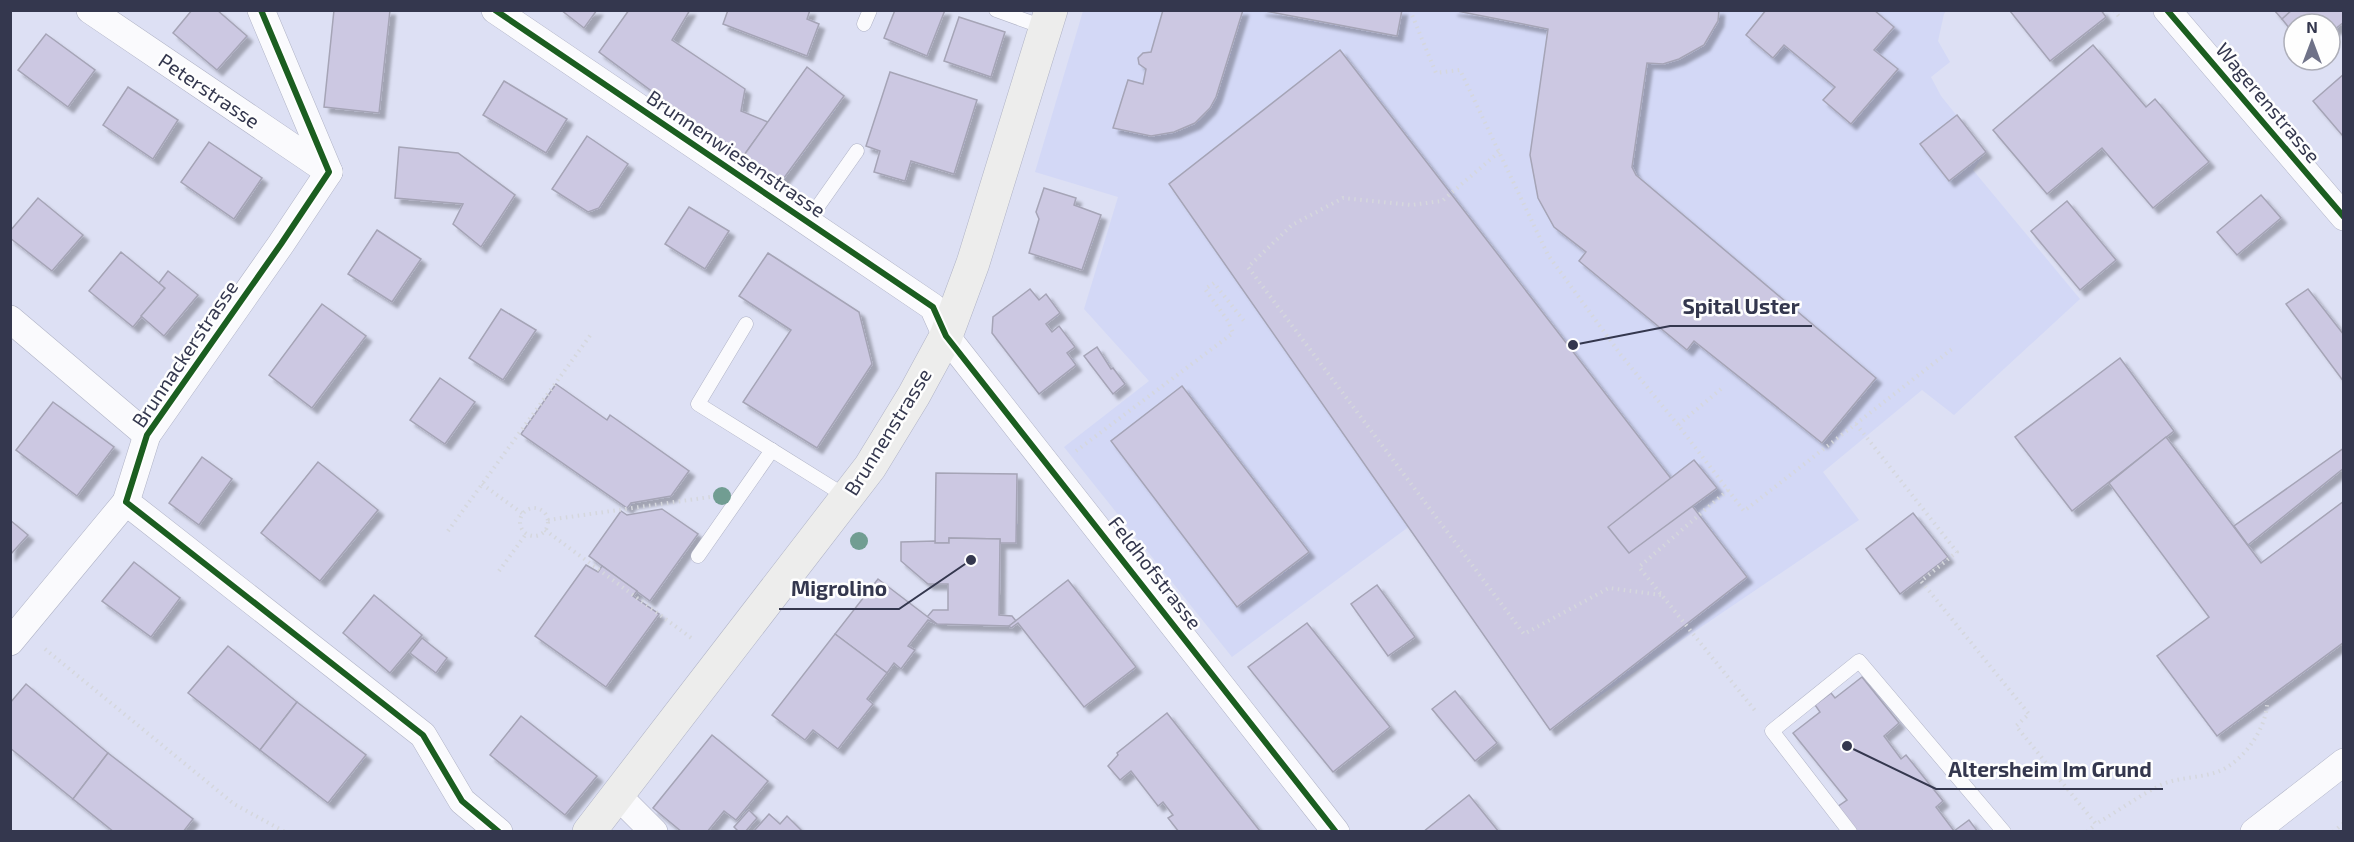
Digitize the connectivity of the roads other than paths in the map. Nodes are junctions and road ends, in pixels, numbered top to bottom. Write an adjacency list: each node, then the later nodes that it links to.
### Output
1 (90, 10): 10 (street, Peterstrasse)
2 (261, 10): 10 (street)
3 (495, 10): 12 (street, Brunnenwiesenstrasse)
4 (870, 10): 8 (lane)
5 (996, 10): 7 (lane)
6 (2167, 10): 11 (street, Wagerenstrasse)
7 (1048, 19): 15 (main road, Brunnenstrasse)
8 (864, 24)
9 (857, 151): 12 (lane)
10 (329, 172): 16 (street, Brunnackerstrasse)
11 (2343, 217)
12 (807, 222): 15 (street, Brunnenwiesenstrasse)
13 (10, 319): 16 (street)
14 (746, 324): 17 (lane)
15 (946, 336): 18 (main road, Brunnenstrasse); 27 (street, Feldhofstrasse)
16 (147, 435): 19 (street, Brunnackerstrasse)
17 (772, 450): 18 (lane); 20 (lane)
18 (847, 497): 23 (main road, Brunnenstrasse)
19 (126, 502): 21 (street); 24 (street)
20 (698, 556)
21 (16, 636)
22 (2343, 762): 30 (street)
23 (616, 795): 25 (main road, Brunnenstrasse); 26 (street)
24 (499, 831)
25 (589, 831)
26 (654, 831)
27 (1336, 831)
28 (1850, 831): 29 (lane)
29 (2004, 831)
30 (2254, 831)

